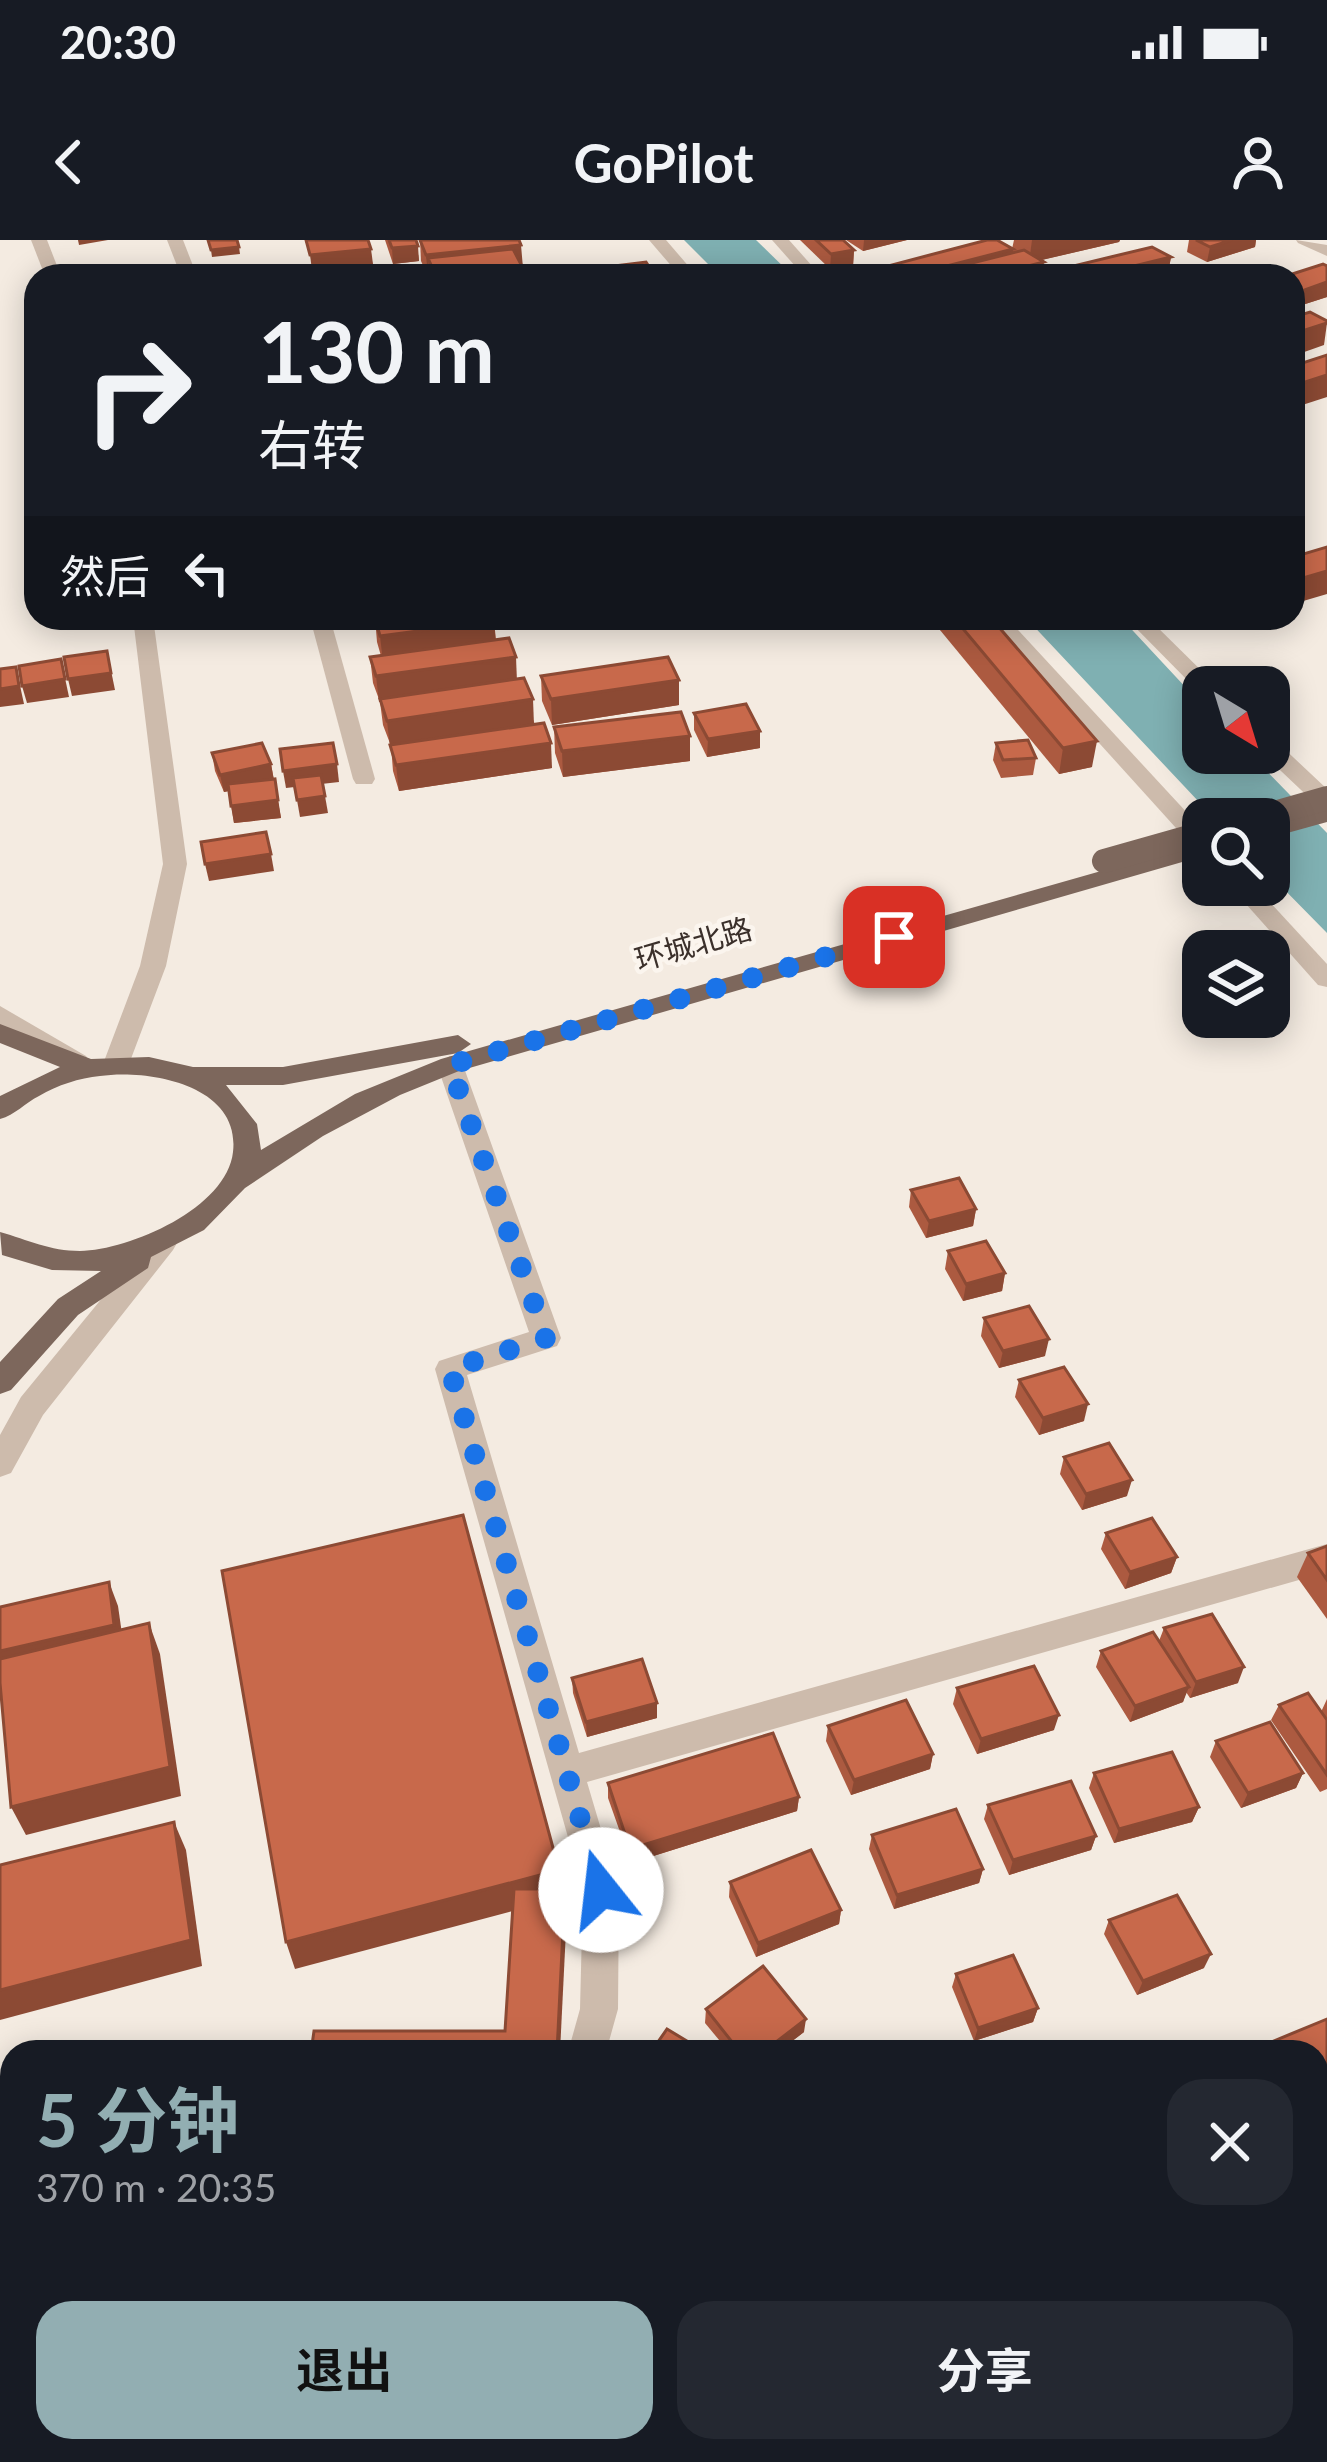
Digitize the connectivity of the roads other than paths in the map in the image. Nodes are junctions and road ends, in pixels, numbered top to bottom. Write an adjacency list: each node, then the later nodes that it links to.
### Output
1 (657, 240): 5 (street)
2 (779, 240): 6 (street)
3 (1304, 240): 4 (street)
4 (1327, 251)
5 (678, 264)
6 (802, 264)
7 (145, 630): 27 (street)
8 (323, 630): 13 (street)
9 (1007, 630): 17 (street)
10 (1148, 630): 11 (street)
11 (1185, 666)
12 (1290, 766): 14 (street)
13 (364, 779)
14 (1327, 800): 15 (main road, bridge)
15 (1290, 810)
16 (1327, 814): 18 (main road)
17 (1182, 823)
18 (1290, 825)
19 (1182, 841): 21 (main road, 环城北路, bridge)
20 (1182, 851): 21 (main road, 环城北路)
21 (1110, 867): 26 (main road, 环城北路); 28 (main road, 环城北路)
22 (1260, 906): 23 (street)
23 (1327, 979)
24 (0, 1014): 27 (street)
25 (0, 1034): 27 (main road)
26 (450, 1065): 30 (main road, 环城北路); 36 (street)
27 (102, 1066): 28 (main road, 环城北路); 29 (main road)
28 (194, 1076): 30 (main road)
29 (0, 1110)
30 (236, 1181): 32 (main road, 环城北路)
31 (0, 1242): 32 (main road)
32 (163, 1244): 33 (main road, 环城北路); 34 (street)
33 (0, 1382)
34 (0, 1464)
35 (1327, 1558): 36 (street)
36 (567, 1772): 37 (street)
37 (590, 2040)

